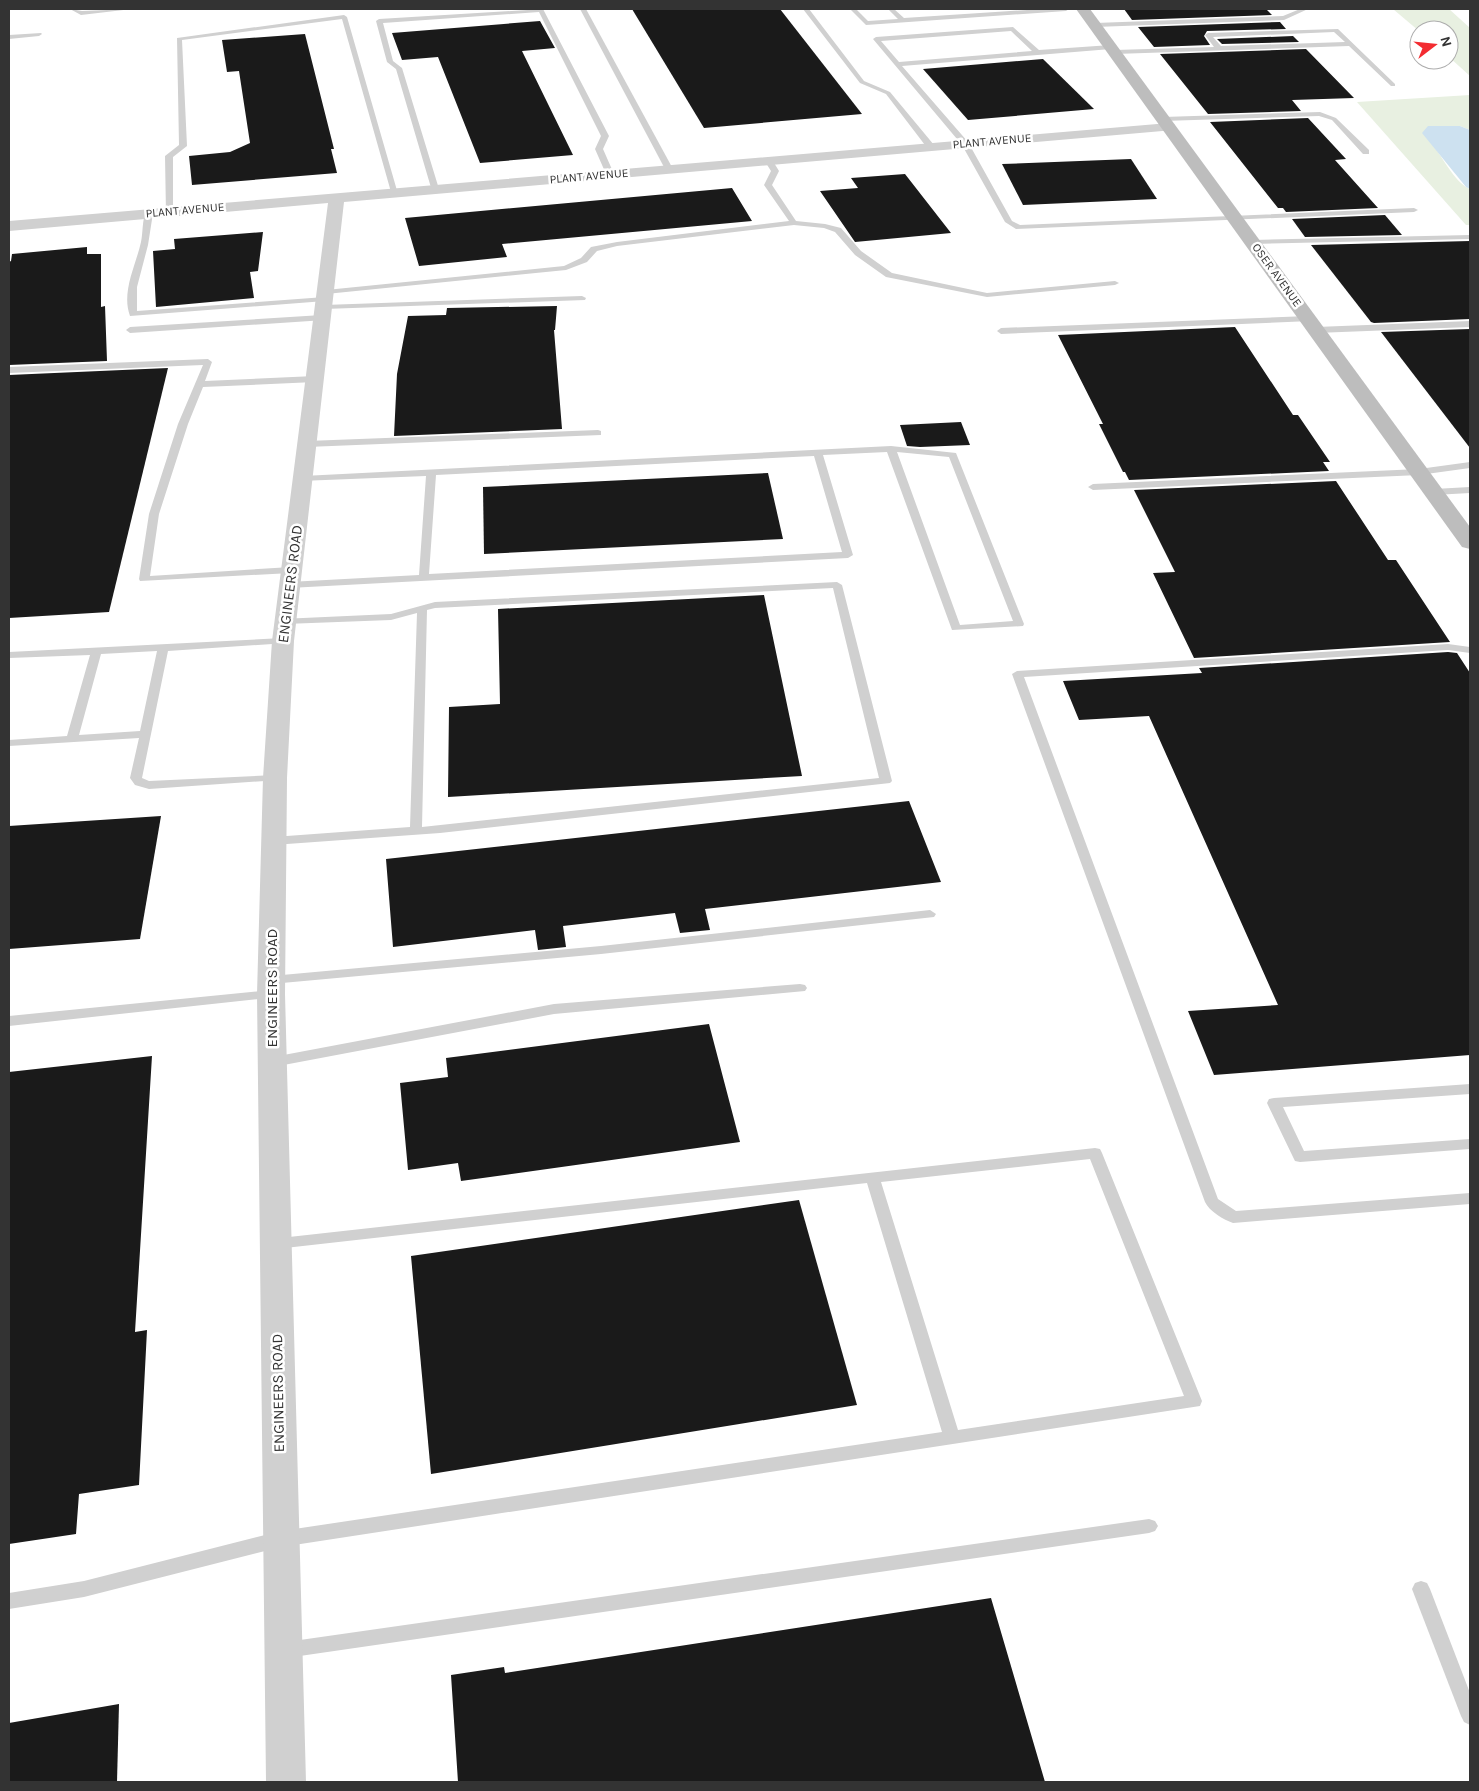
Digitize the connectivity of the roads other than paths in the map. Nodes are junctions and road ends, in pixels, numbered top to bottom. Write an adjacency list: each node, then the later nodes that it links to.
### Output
1 (73, 9): 2 (lane)
2 (129, 9)
3 (583, 9): 26 (lane)
4 (806, 9): 23 (lane)
5 (853, 9): 6 (lane); 11 (lane)
6 (859, 9)
7 (891, 9): 11 (lane)
8 (1066, 9): 11 (lane)
9 (1083, 9): 12 (street, OSER AVENUE)
10 (1305, 9): 12 (lane)
11 (902, 20)
12 (1095, 25): 17 (street, OSER AVENUE)
13 (39, 34): 14 (lane)
14 (9, 37)
15 (1351, 44): 16 (lane); 16 (lane); 20 (lane)
16 (1219, 48): 17 (lane)
17 (1113, 50): 18 (lane); 21 (street, OSER AVENUE)
18 (1037, 52): 19 (lane); 19 (lane)
19 (897, 64): 22 (lane)
20 (1393, 85)
21 (1166, 123): 22 (street, PLANT AVENUE); 24 (lane); 34 (street, OSER AVENUE)
22 (965, 144): 23 (street, PLANT AVENUE); 34 (lane)
23 (931, 147): 25 (street, PLANT AVENUE)
24 (1366, 152)
25 (768, 160): 26 (street, PLANT AVENUE); 35 (lane)
26 (669, 169): 27 (street, PLANT AVENUE)
27 (610, 174): 28 (street, PLANT AVENUE); 28 (lane)
28 (435, 188): 29 (street, PLANT AVENUE)
29 (395, 192): 30 (street, PLANT AVENUE); 32 (lane)
30 (337, 197): 32 (street, PLANT AVENUE); 41 (street, ENGINEERS ROAD)
31 (1414, 210): 34 (lane)
32 (168, 212): 33 (street, PLANT AVENUE)
33 (149, 214): 36 (street, PLANT AVENUE); 41 (lane)
34 (1236, 219): 38 (street, OSER AVENUE)
35 (794, 223): 39 (lane); 41 (lane)
36 (9, 226)
37 (1470, 237): 38 (lane)
38 (1253, 242): 43 (street, OSER AVENUE)
39 (1115, 283)
40 (582, 298): 41 (lane)
41 (324, 304): 44 (lane); 47 (street, ENGINEERS ROAD)
42 (1470, 324): 43 (lane)
43 (1312, 325): 45 (lane); 54 (street, OSER AVENUE)
44 (130, 330)
45 (1001, 331)
46 (9, 370): 48 (lane)
47 (315, 379): 48 (lane); 50 (street, ENGINEERS ROAD)
48 (200, 384): 61 (lane)
49 (598, 433): 50 (lane)
50 (307, 444): 56 (street, ENGINEERS ROAD)
51 (891, 449): 51 (lane); 52 (lane)
52 (818, 454): 55 (lane); 62 (lane)
53 (1470, 465): 54 (lane)
54 (1419, 472): 57 (lane); 59 (street, OSER AVENUE)
55 (430, 473): 56 (lane); 62 (lane)
56 (303, 479): 61 (street, ENGINEERS ROAD)
57 (1092, 487)
58 (1470, 490): 59 (lane)
59 (1434, 492): 60 (street, OSER AVENUE)
60 (1470, 542)
61 (290, 578): 62 (lane); 64 (street, ENGINEERS ROAD)
62 (424, 578)
63 (422, 610): 64 (lane); 73 (lane); 73 (lane)
64 (284, 631): 65 (lane); 72 (street, ENGINEERS ROAD)
65 (163, 648): 67 (lane); 69 (lane)
66 (1470, 650): 83 (lane)
67 (96, 651): 68 (lane); 70 (lane)
68 (9, 655)
69 (146, 734): 70 (lane); 72 (lane)
70 (72, 739): 71 (lane)
71 (9, 743)
72 (275, 778): 74 (street, ENGINEERS ROAD)
73 (416, 831): 74 (lane)
74 (273, 841): 76 (street, ENGINEERS ROAD)
75 (930, 914): 76 (lane)
76 (271, 987): 78 (lane); 79 (street, ENGINEERS ROAD)
77 (800, 988): 79 (lane)
78 (9, 1021)
79 (273, 1062): 84 (street, ENGINEERS ROAD)
80 (1470, 1090): 81 (lane)
81 (1470, 1144)
82 (873, 1178): 84 (lane); 85 (lane); 85 (lane)
83 (1470, 1198)
84 (276, 1243): 87 (street, ENGINEERS ROAD)
85 (952, 1438): 87 (lane)
86 (1149, 1526): 90 (lane)
87 (281, 1539): 89 (lane); 90 (street, ENGINEERS ROAD)
88 (1421, 1589): 91 (lane)
89 (9, 1601)
90 (283, 1650): 92 (street, ENGINEERS ROAD)
91 (1470, 1716)
92 (286, 1782)

